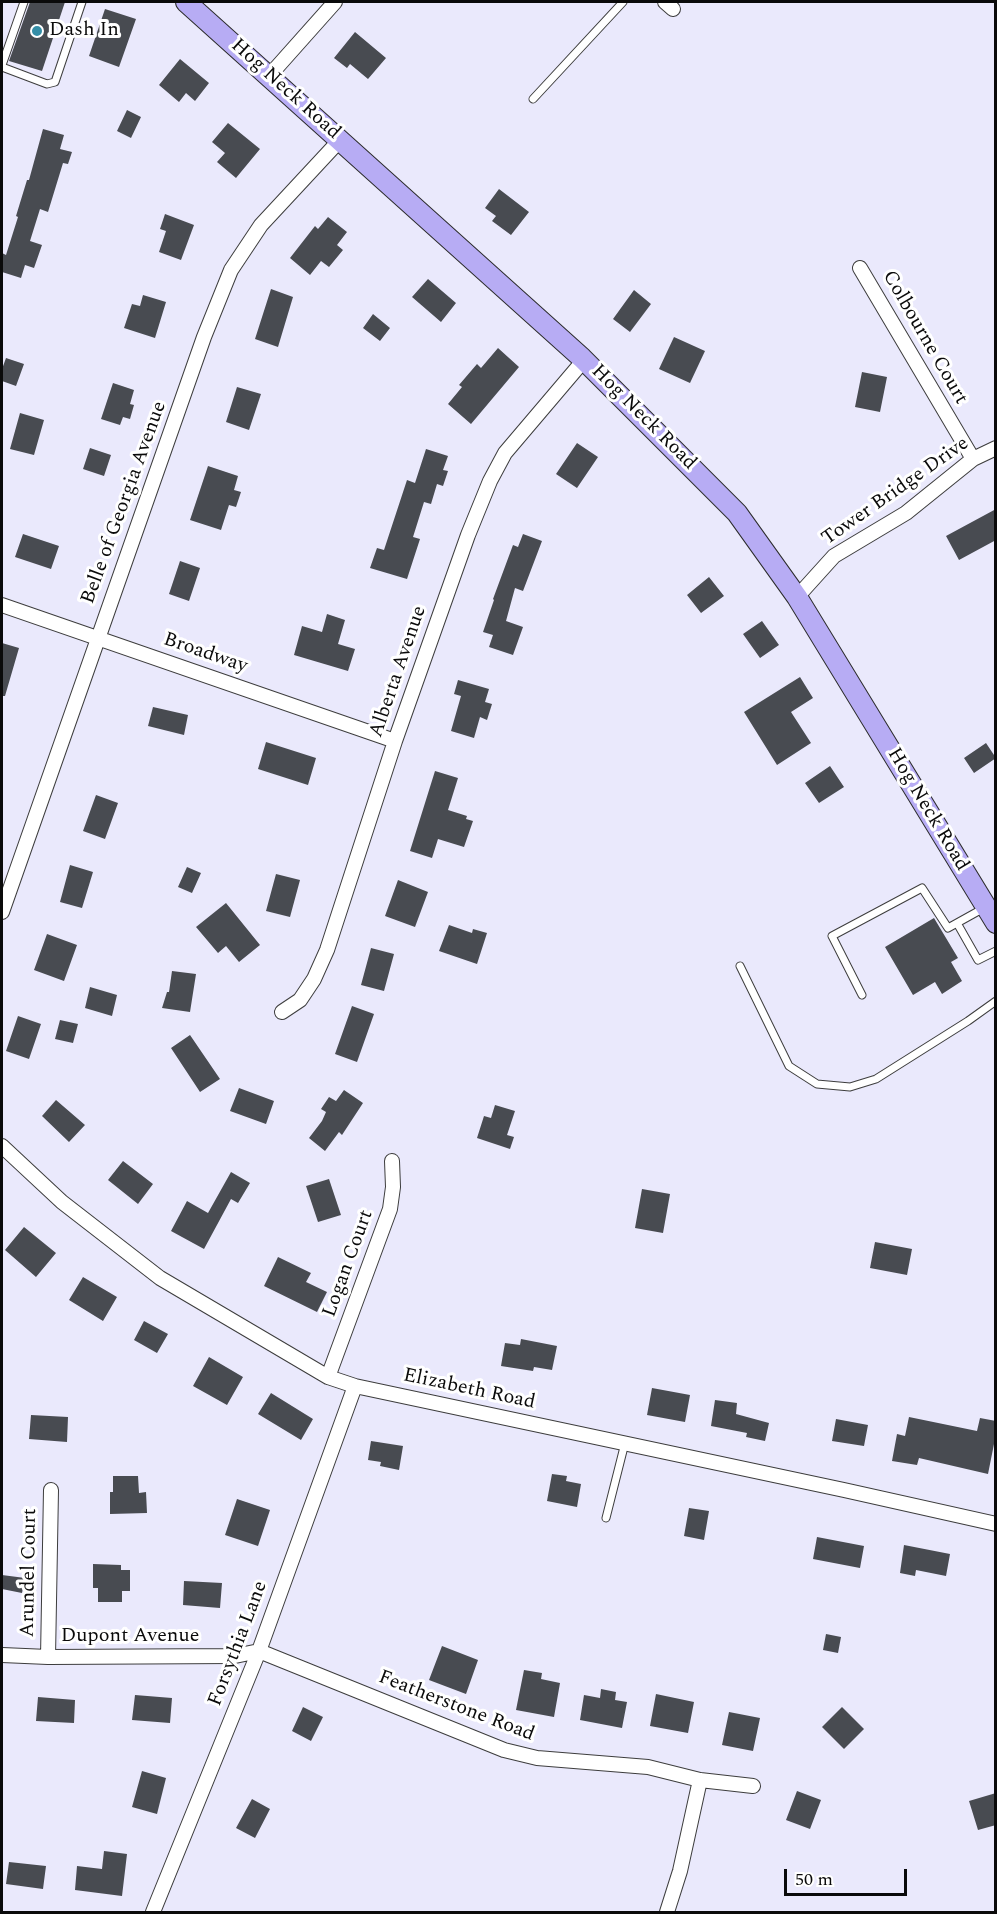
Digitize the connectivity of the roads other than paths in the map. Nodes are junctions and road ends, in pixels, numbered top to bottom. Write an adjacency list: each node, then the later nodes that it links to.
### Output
1 (24, 2): 6 (lane)
2 (82, 2): 6 (lane)
3 (186, 2): 7 (main road, Hog Neck Road)
4 (335, 2): 7 (street)
5 (623, 2): 8 (lane)
6 (2, 66)
7 (270, 75): 9 (main road, Hog Neck Road)
8 (533, 99)
9 (340, 140): 11 (main road, Hog Neck Road); 16 (street, Belle of Georgia Avenue)
10 (860, 268): 13 (street, Colbourne Court)
11 (584, 360): 14 (main road, Hog Neck Road); 17 (street, Alberta Avenue)
12 (996, 448): 13 (street, Tower Bridge Drive)
13 (973, 459): 14 (street, Tower Bridge Drive)
14 (797, 597): 19 (main road, Hog Neck Road)
15 (2, 605): 16 (street, Broadway)
16 (98, 638): 17 (street, Broadway); 18 (street, Belle of Georgia Avenue)
17 (395, 741): 25 (street, Alberta Avenue)
18 (2, 912)
19 (991, 915): 20 (lane)
20 (957, 923): 21 (lane); 23 (lane)
21 (996, 951)
22 (740, 966): 24 (lane)
23 (862, 995)
24 (996, 1000)
25 (282, 1012)
26 (2, 1146): 28 (street, Elizabeth Road)
27 (392, 1161): 28 (street, Logan Court)
28 (328, 1377): 29 (street, Elizabeth Road)
29 (355, 1386): 30 (street, Elizabeth Road); 34 (street, Forsythia Lane)
30 (625, 1443): 32 (lane); 33 (street, Elizabeth Road)
31 (51, 1491): 36 (street, Arundel Court)
32 (606, 1518)
33 (996, 1524)
34 (259, 1651): 36 (street, Dupont Avenue); 37 (street, Featherstone Road); 39 (street, Forsythia Lane)
35 (2, 1655): 36 (street, Dupont Avenue)
36 (48, 1657)
37 (700, 1779): 38 (street, Featherstone Road); 40 (street)
38 (753, 1786)
39 (153, 1912)
40 (667, 1912)

